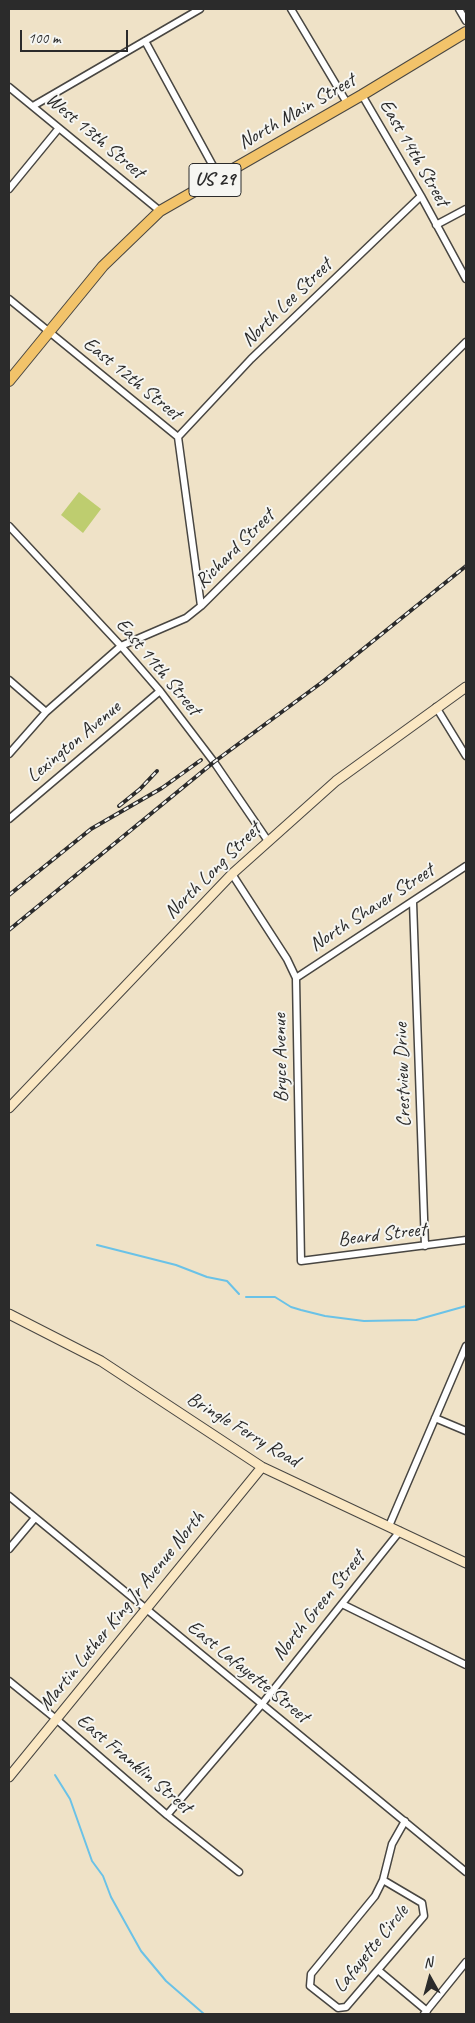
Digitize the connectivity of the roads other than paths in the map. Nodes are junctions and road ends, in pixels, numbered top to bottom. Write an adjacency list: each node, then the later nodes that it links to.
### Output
1 (200, 9): 6 (street)
2 (291, 9): 9 (street)
3 (459, 9): 4 (street)
4 (466, 21)
5 (466, 32): 8 (main road, North Main Street / US 29)
6 (145, 41): 10 (street); 12 (street)
7 (9, 86): 10 (street, West 13th Street)
8 (362, 95): 9 (main road, North Main Street / US 29); 14 (street, East 14th Street)
9 (347, 103): 12 (main road, North Main Street / US 29)
10 (33, 106): 11 (street, West 13th Street)
11 (60, 128): 13 (street); 16 (street, West 13th Street)
12 (220, 177): 16 (main road, North Main Street / US 29)
13 (9, 189)
14 (421, 196): 17 (street, East 14th Street); 23 (street, North Lee Street)
15 (466, 209): 17 (street)
16 (160, 211): 20 (main road, North Main Street / US 29)
17 (436, 225): 18 (street, East 14th Street)
18 (466, 279)
19 (9, 298): 20 (street, East 12th Street)
20 (50, 333): 22 (main road, North Main Street / US 29); 23 (street, East 12th Street)
21 (466, 342): 25 (street, Richard Street)
22 (9, 381)
23 (178, 437): 25 (street, East 12th Street)
24 (9, 526): 26 (street, East 11th Street)
25 (201, 606): 26 (street, Richard Street)
26 (121, 646): 29 (street, East 11th Street); 31 (street, Richard Street)
27 (9, 680): 31 (street)
28 (466, 686): 30 (street, North Long Street)
29 (160, 691): 34 (street, Lexington Avenue); 35 (street, East 11th Street)
30 (436, 707): 33 (street); 35 (street, North Long Street)
31 (46, 712): 32 (street, Richard Street)
32 (9, 754)
33 (466, 756)
34 (9, 819)
35 (268, 841): 37 (street, North Long Street)
36 (466, 866): 38 (street, North Shaver Street)
37 (232, 874): 39 (street, Bryce Avenue); 40 (street, North Long Street)
38 (413, 902): 39 (street, North Shaver Street); 42 (street, Crestview Drive)
39 (296, 978): 43 (street, Bryce Avenue)
40 (9, 1108)
41 (466, 1240): 42 (street, Beard Street)
42 (425, 1246): 43 (street, Beard Street)
43 (301, 1261)
44 (9, 1314): 48 (street, Bringle Ferry Road)
45 (466, 1346): 46 (street)
46 (435, 1418): 47 (street); 51 (street)
47 (466, 1431)
48 (262, 1467): 51 (street, Bringle Ferry Road); 56 (street, Martin Luther King Jr Avenue North)
49 (9, 1496): 50 (street, East Lafayette Street)
50 (35, 1518): 53 (street); 56 (street, East Lafayette Street)
51 (388, 1526): 52 (street, Bringle Ferry Road)
52 (400, 1531): 54 (street, Bringle Ferry Road); 55 (street, North Green Street)
53 (9, 1549)
54 (466, 1562)
55 (342, 1604): 57 (street); 59 (street, North Green Street)
56 (145, 1609): 59 (street, East Lafayette Street); 60 (street, Martin Luther King Jr Avenue North)
57 (466, 1664)
58 (9, 1681): 60 (street, East Franklin Street)
59 (262, 1704): 62 (street, North Green Street); 63 (street, East Lafayette Street)
60 (56, 1719): 61 (street, Martin Luther King Jr Avenue North); 62 (street, East Franklin Street)
61 (9, 1776)
62 (167, 1815): 64 (street, East Franklin Street)
63 (405, 1821): 65 (street, East Lafayette Street); 66 (street, Lafayette Circle)
64 (239, 1872)
65 (466, 1872)
66 (383, 1880): 68 (street, Lafayette Circle); 68 (street, Lafayette Circle)
67 (466, 1962): 69 (street)
68 (378, 1970): 69 (street)
69 (426, 2012)

